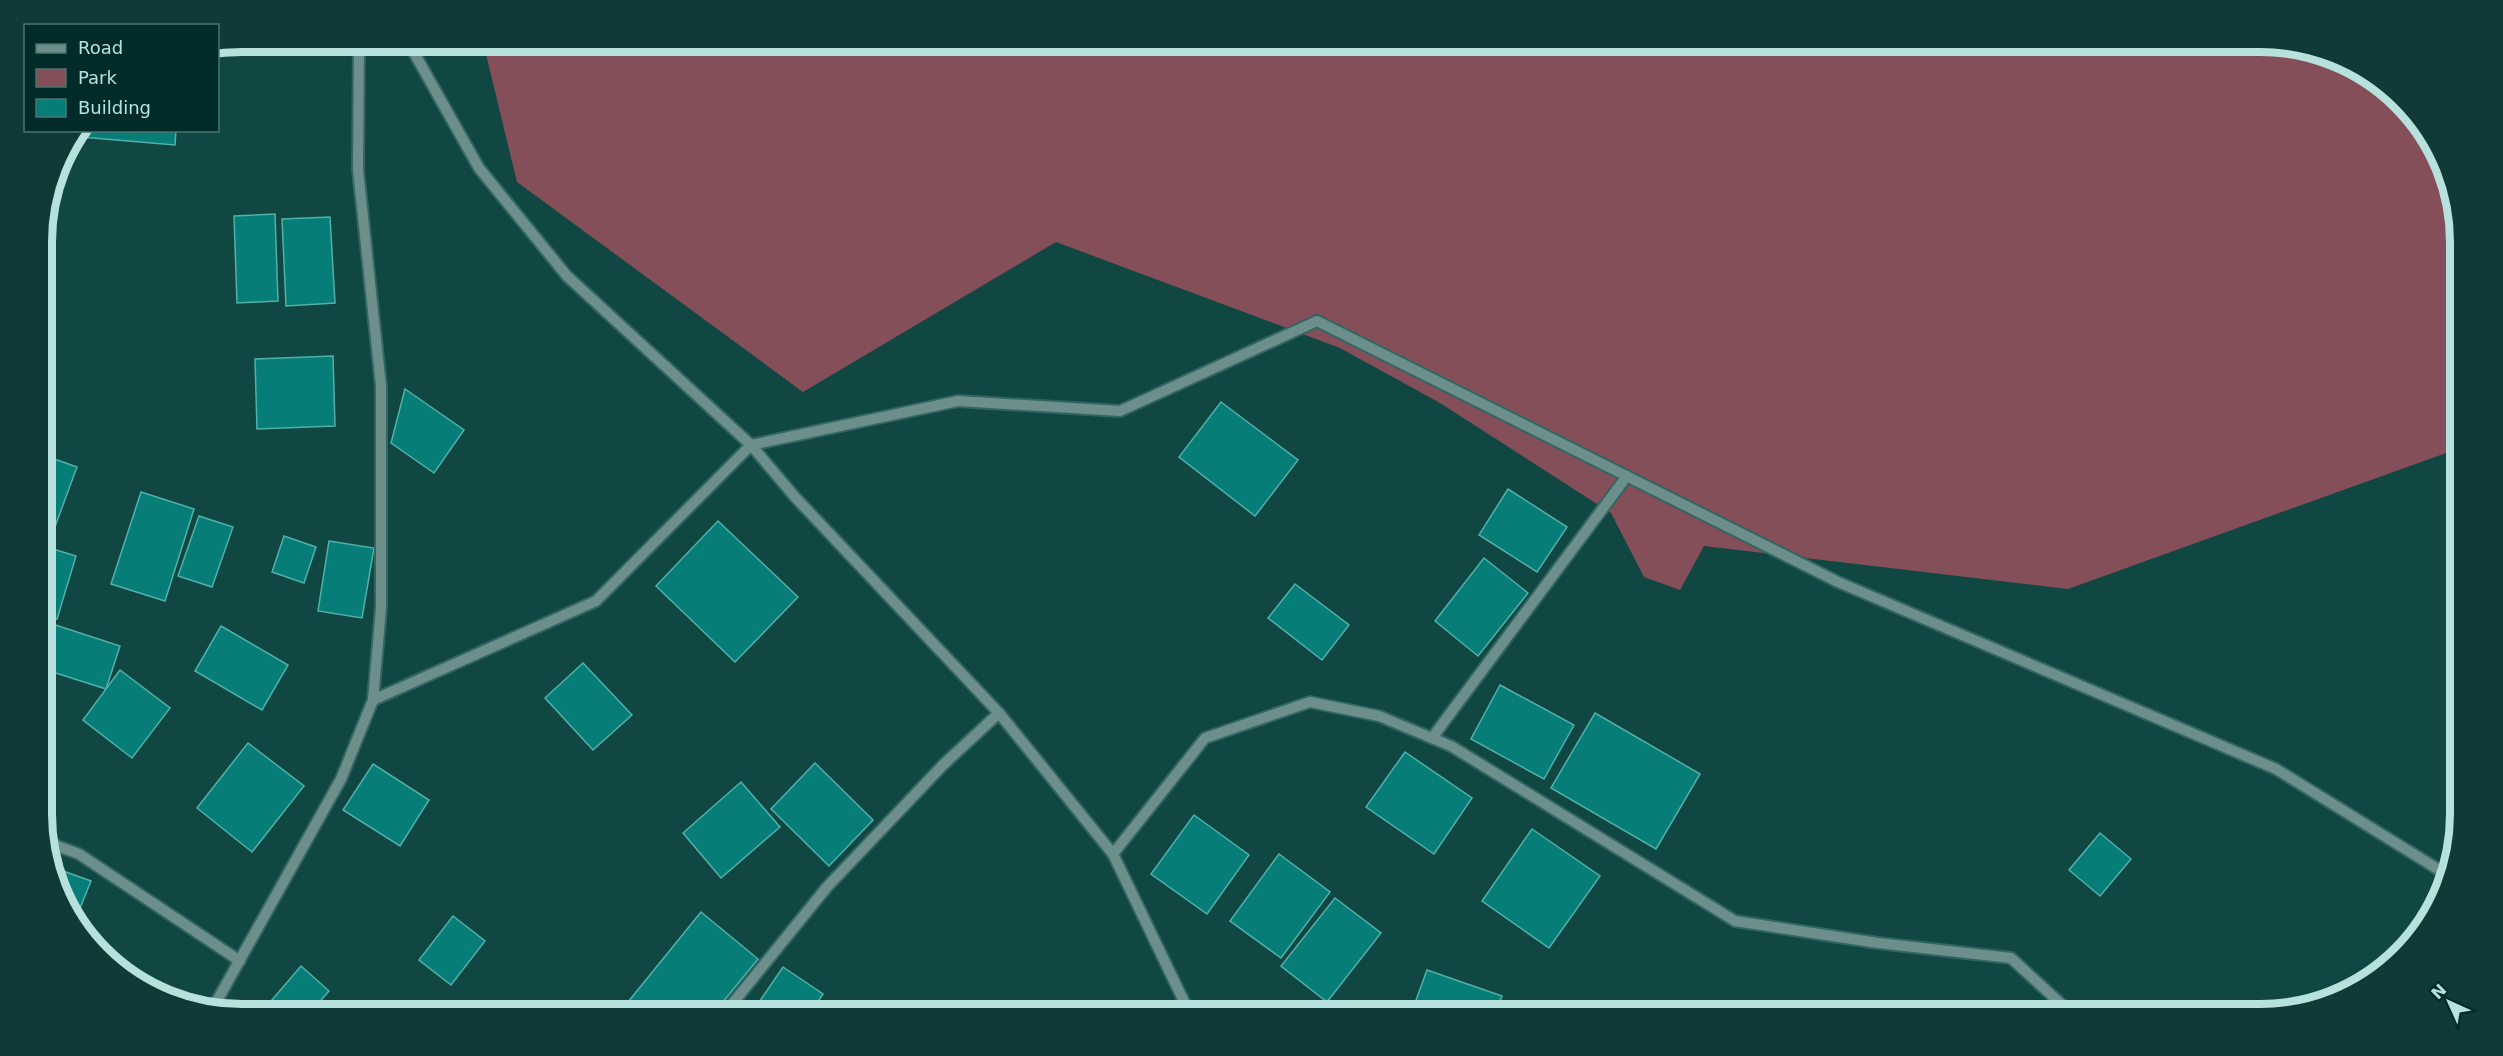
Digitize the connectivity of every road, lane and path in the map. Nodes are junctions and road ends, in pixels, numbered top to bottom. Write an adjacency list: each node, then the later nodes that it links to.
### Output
1 (359, 53): 5 (street)
2 (414, 53): 3 (street)
3 (751, 445): 4 (street); 5 (street); 6 (street)
4 (1627, 476): 7 (street); 10 (street)
5 (373, 700): 11 (street)
6 (999, 713): 9 (street); 14 (street)
7 (1432, 738): 9 (street); 13 (street)
8 (55, 845): 11 (street)
9 (1113, 854): 15 (street)
10 (2441, 871)
11 (240, 960): 12 (street)
12 (217, 1001)
13 (2060, 1003)
14 (731, 1004)
15 (1186, 1004)

